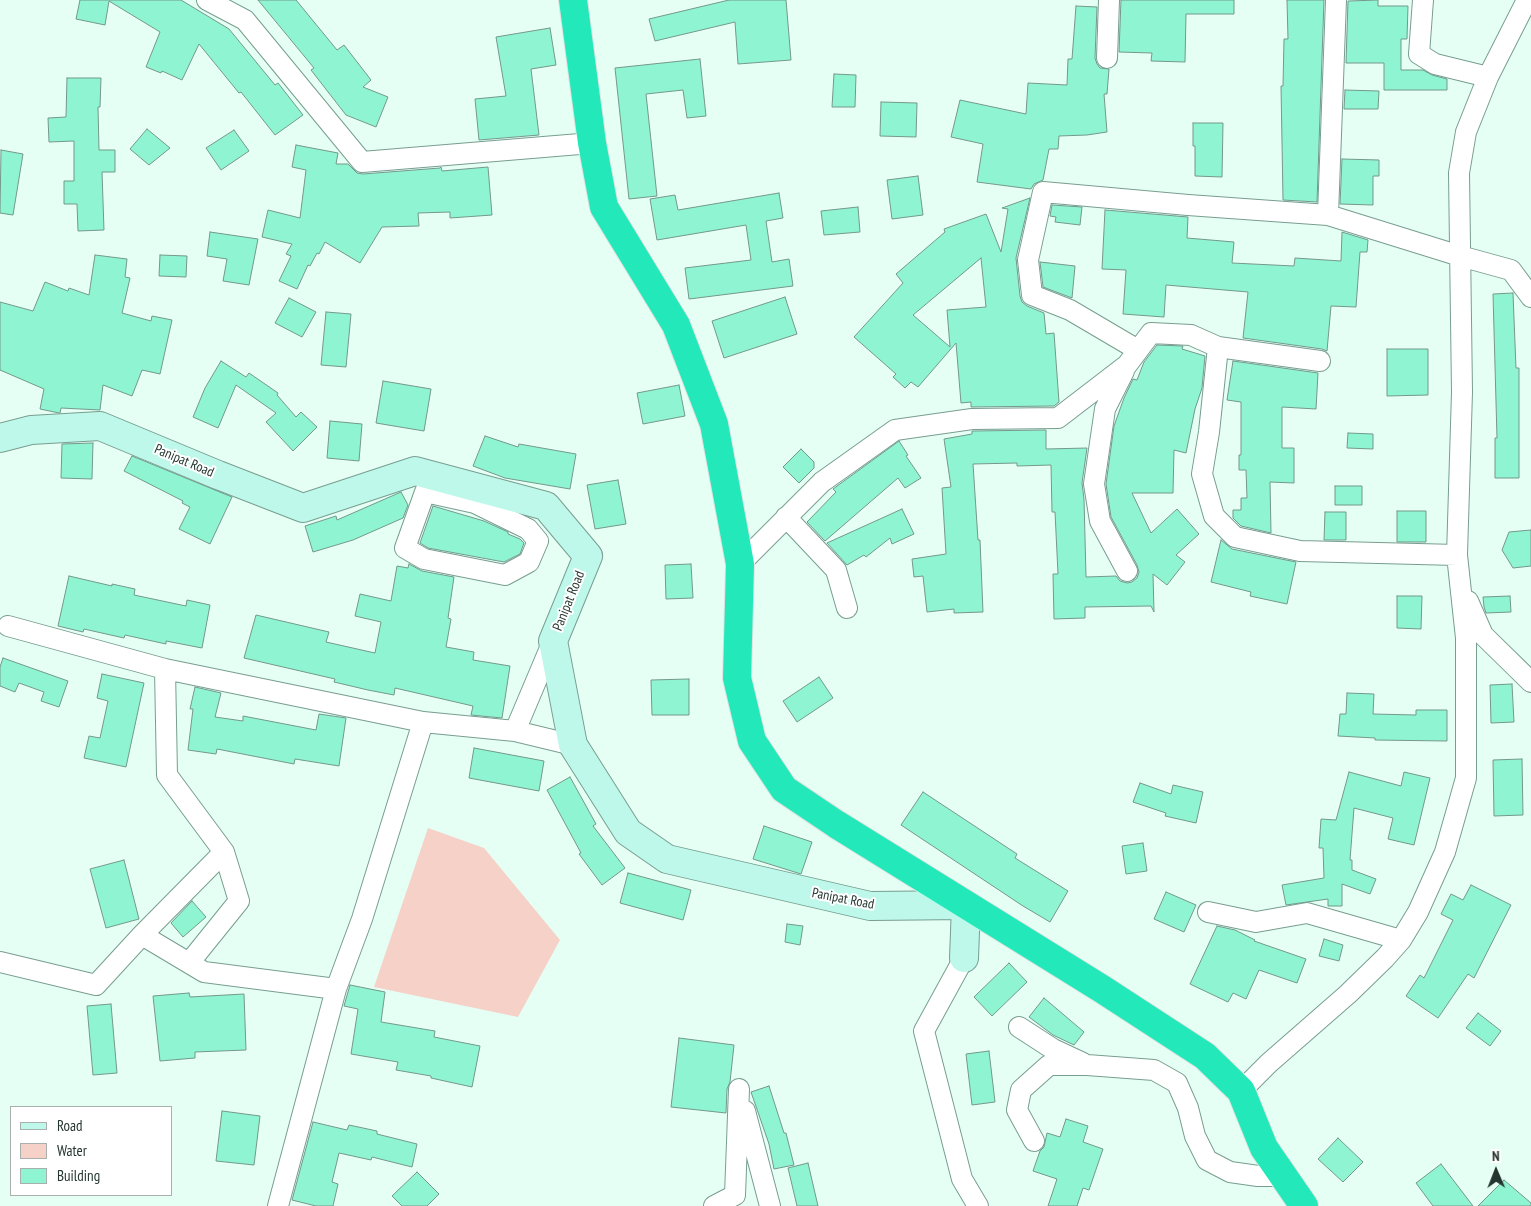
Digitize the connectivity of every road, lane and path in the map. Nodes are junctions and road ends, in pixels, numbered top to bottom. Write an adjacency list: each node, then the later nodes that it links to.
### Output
1 (207, 0): 9 (street)
2 (573, 0): 9 (highway)
3 (1109, 0): 7 (street)
4 (1336, 0): 10 (street)
5 (1423, 0): 8 (street)
6 (1527, 0): 8 (street)
7 (1107, 58)
8 (1488, 77): 11 (street)
9 (592, 143): 20 (highway)
10 (1328, 215): 11 (street); 14 (street)
11 (1460, 256): 12 (street); 19 (street)
12 (1531, 297)
13 (1218, 347): 14 (street); 15 (street); 19 (street)
14 (1133, 358): 18 (street); 21 (street)
15 (1320, 361)
16 (0, 438): 17 (street, Panipat Road)
17 (478, 495): 17 (street); 25 (street, Panipat Road)
18 (786, 516): 20 (street); 23 (street)
19 (1457, 555): 22 (street)
20 (740, 564): 32 (highway)
21 (1127, 570)
22 (1460, 581): 27 (street); 35 (street)
23 (847, 608)
24 (8, 626): 26 (street)
25 (553, 640): 29 (street); 30 (street, Panipat Road)
26 (165, 669): 28 (street); 31 (street)
27 (1531, 682)
28 (423, 722): 29 (street); 39 (street)
29 (515, 731): 30 (street)
30 (573, 745): 32 (street, Panipat Road)
31 (224, 852): 34 (street); 38 (street)
32 (966, 905): 36 (street); 42 (highway)
33 (1208, 912): 35 (street)
34 (142, 935): 37 (street); 38 (street)
35 (1402, 940): 42 (street)
36 (964, 958): 48 (street)
37 (0, 962)
38 (189, 963): 39 (street)
39 (336, 989): 45 (street)
40 (1019, 1027): 41 (street)
41 (1087, 1065): 43 (street); 44 (street)
42 (1241, 1091): 44 (highway)
43 (1034, 1141)
44 (1283, 1176): 49 (highway)
45 (278, 1206)
46 (714, 1206): 47 (street)
47 (770, 1206)
48 (978, 1206)
49 (1304, 1206)

